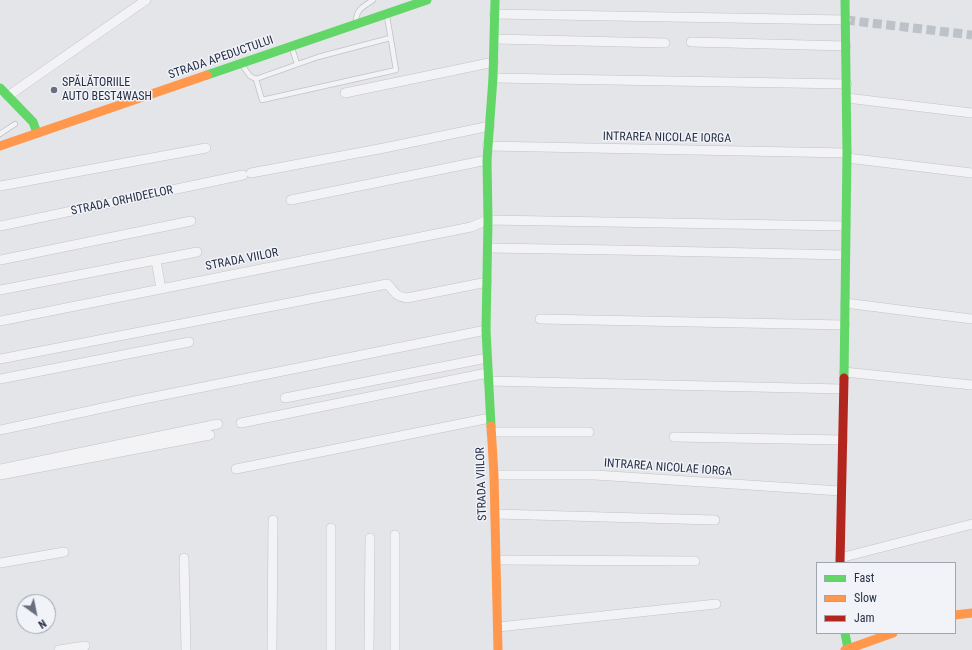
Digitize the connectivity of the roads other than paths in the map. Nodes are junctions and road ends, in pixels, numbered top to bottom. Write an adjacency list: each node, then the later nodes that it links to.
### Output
1 (146, 0): 25 (street)
2 (373, 0): 6 (lane)
3 (427, 0): 7 (street, STRADA APEDUCTULUI)
4 (494, 0): 8 (street, STRADA VIILOR)
5 (845, 0): 9 (street)
6 (364, 2): 10 (lane)
7 (386, 14): 10 (street, STRADA APEDUCTULUI); 11 (lane)
8 (494, 14): 9 (street); 12 (street, STRADA VIILOR)
9 (846, 20): 16 (street)
10 (356, 24): 15 (street, STRADA APEDUCTULUI)
11 (390, 38): 19 (lane); 21 (lane)
12 (495, 39): 14 (street); 17 (street, STRADA VIILOR)
13 (692, 42): 16 (street)
14 (665, 43)
15 (291, 46): 18 (street, STRADA APEDUCTULUI); 19 (lane)
16 (846, 46): 22 (street)
17 (494, 62): 20 (street, STRADA VIILOR); 24 (street)
18 (241, 63): 21 (lane); 30 (street, STRADA APEDUCTULUI)
19 (297, 64): 21 (lane)
20 (493, 78): 22 (street); 29 (street, STRADA VIILOR)
21 (256, 79)
22 (847, 84): 26 (street)
23 (0, 88): 25 (street)
24 (345, 93)
25 (8, 96): 30 (street)
26 (847, 98): 27 (street); 35 (street)
27 (972, 112)
28 (15, 124): 31 (lane)
29 (490, 126): 33 (street, STRADA VIILOR); 42 (street, STRADA ORHIDEELOR)
30 (37, 133): 32 (street, STRADA APEDUCTULUI)
31 (0, 134)
32 (0, 146)
33 (487, 146): 35 (street, INTRAREA NICOLAE IORGA); 36 (street, STRADA VIILOR)
34 (206, 148): 38 (street)
35 (847, 156): 37 (street, INTRAREA NICOLAE IORGA); 43 (street)
36 (487, 160): 39 (street); 40 (street, STRADA VIILOR)
37 (972, 173)
38 (0, 186)
39 (292, 200)
40 (488, 220): 43 (street); 44 (street, STRADA VIILOR); 50 (street, STRADA VIILOR)
41 (191, 221): 47 (street)
42 (0, 226)
43 (846, 226): 46 (street)
44 (488, 248): 46 (street); 49 (street, STRADA VIILOR)
45 (197, 252): 48 (street)
46 (845, 255): 52 (street)
47 (0, 260)
48 (156, 260): 50 (street); 51 (street)
49 (487, 282): 57 (street, STRADA VIILOR); 60 (street)
50 (162, 289): 55 (street, STRADA VIILOR)
51 (0, 290)
52 (845, 303): 54 (street); 56 (street)
53 (540, 318): 56 (street)
54 (972, 319)
55 (0, 321)
56 (845, 325): 61 (street)
57 (486, 330): 59 (street, STRADA VIILOR); 70 (street)
58 (189, 342): 63 (street)
59 (487, 358): 62 (street, STRADA VIILOR); 66 (street)
60 (0, 359)
61 (844, 372): 64 (street); 65 (street)
62 (488, 377): 65 (street); 67 (street, STRADA VIILOR); 68 (street)
63 (0, 379)
64 (972, 385)
65 (844, 389): 75 (street)
66 (285, 398)
67 (490, 418): 71 (street, STRADA VIILOR); 77 (street)
68 (241, 423)
69 (218, 424): 76 (street)
70 (0, 430)
71 (491, 432): 72 (street); 79 (street, STRADA VIILOR)
72 (589, 432)
73 (210, 435): 78 (street)
74 (674, 437): 75 (street)
75 (843, 440): 80 (street)
76 (0, 468)
77 (236, 469)
78 (0, 475)
79 (494, 475): 80 (street, INTRAREA NICOLAE IORGA); 81 (street, STRADA VIILOR)
80 (841, 491): 92 (street)
81 (495, 514): 83 (street); 90 (street, STRADA VIILOR)
82 (273, 520): 104 (street)
83 (714, 520)
84 (972, 524): 92 (street)
85 (331, 528): 105 (street)
86 (395, 534): 107 (street)
87 (370, 538): 106 (street)
88 (64, 552): 93 (street)
89 (184, 558): 103 (street)
90 (496, 560): 91 (street); 97 (street, STRADA VIILOR)
91 (695, 561)
92 (840, 561)
93 (0, 563)
94 (716, 604): 97 (street)
95 (972, 613): 96 (street)
96 (956, 615)
97 (498, 627): 108 (street, STRADA VIILOR)
98 (845, 634): 101 (street)
99 (890, 634): 101 (street)
100 (85, 646): 102 (street)
101 (847, 649)
102 (59, 650)
103 (186, 650)
104 (272, 650)
105 (331, 650)
106 (369, 650)
107 (395, 650)
108 (498, 650)

